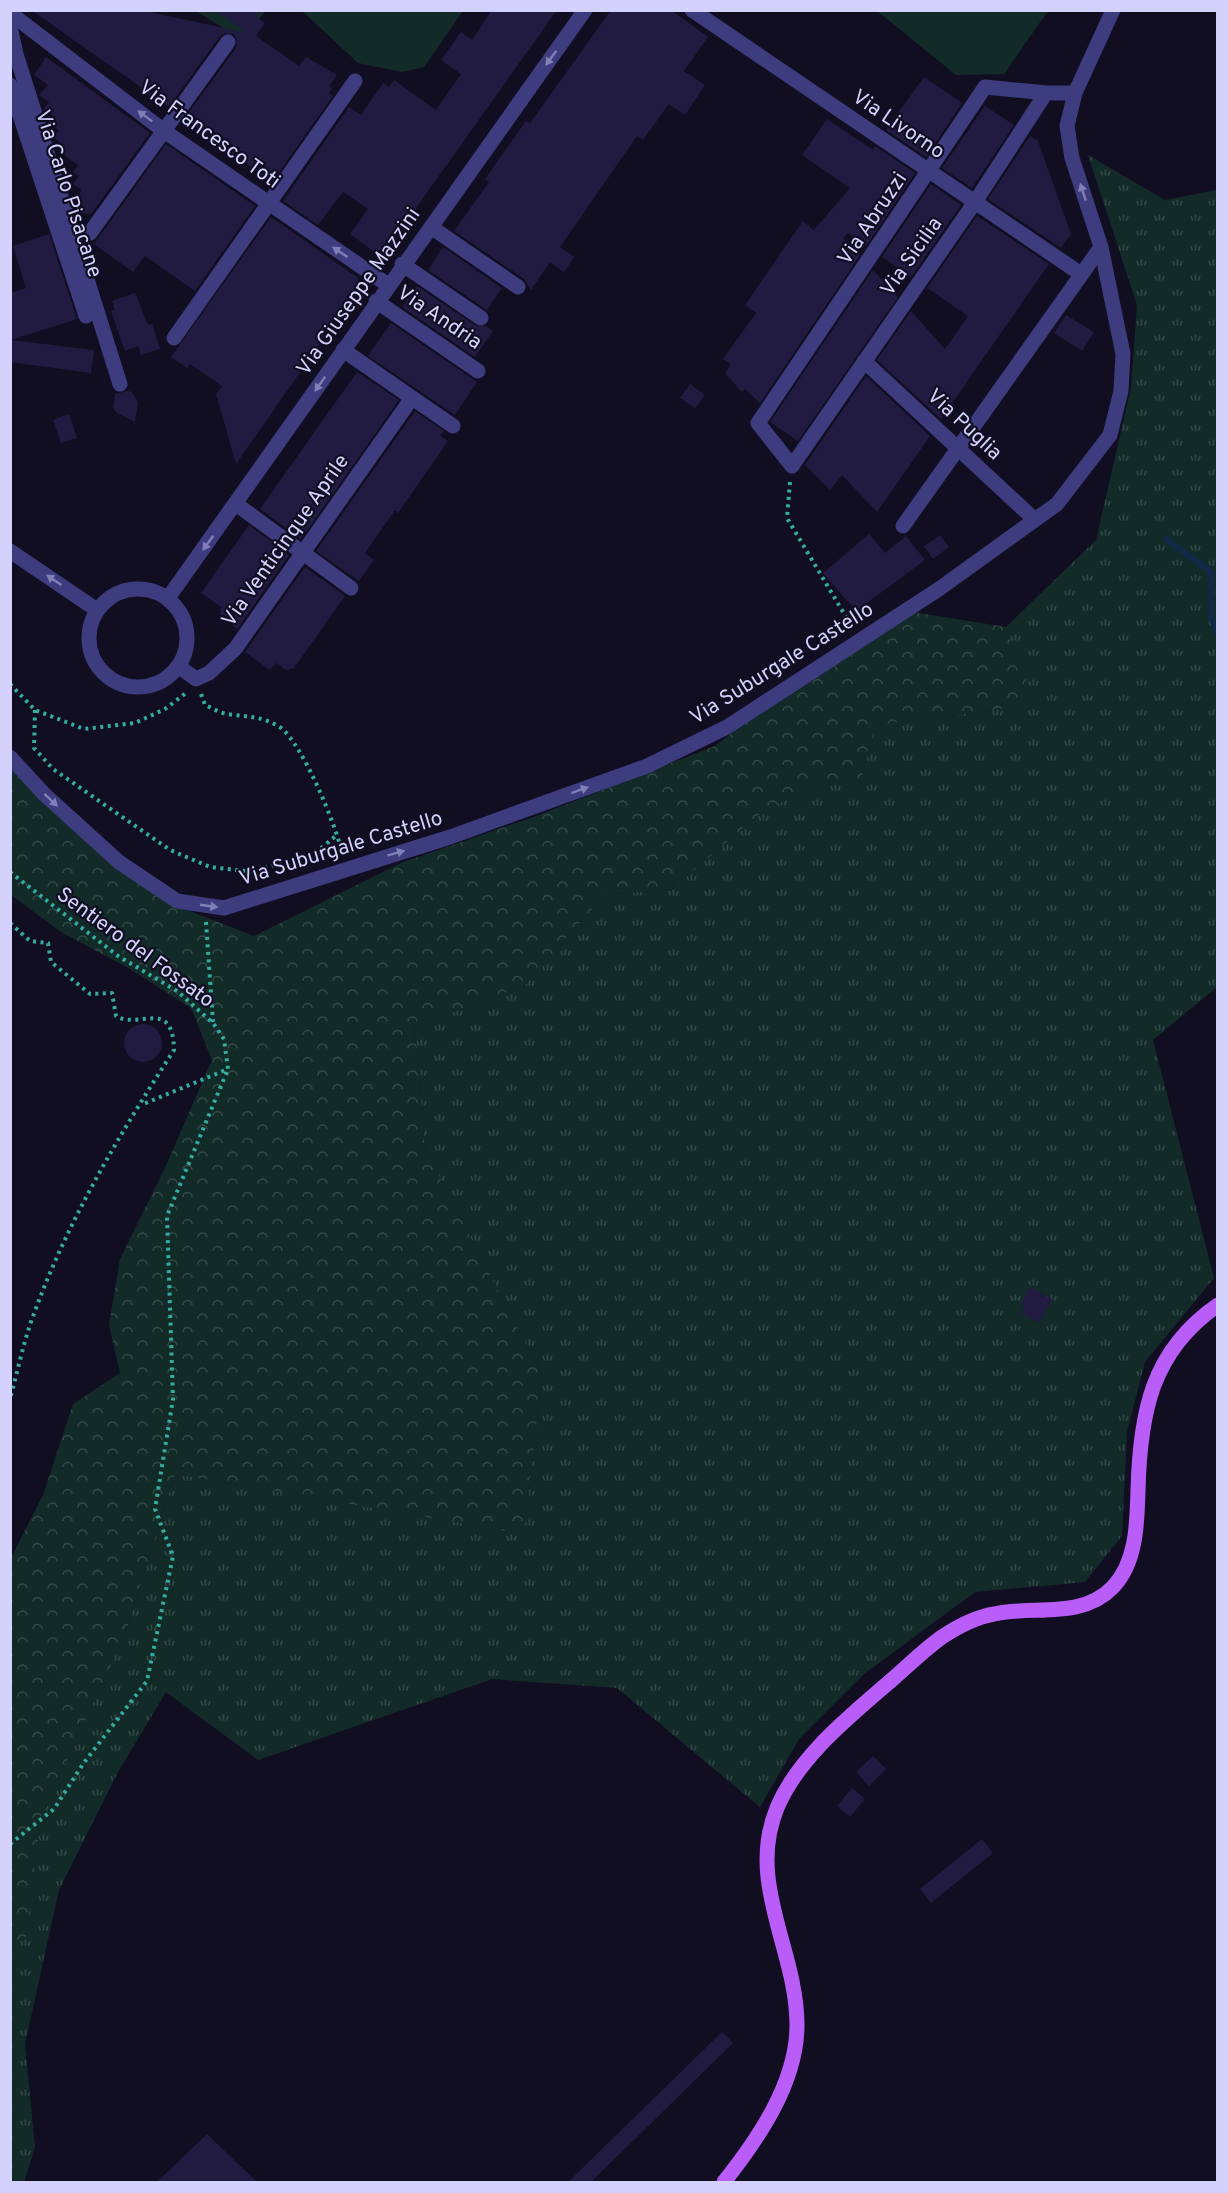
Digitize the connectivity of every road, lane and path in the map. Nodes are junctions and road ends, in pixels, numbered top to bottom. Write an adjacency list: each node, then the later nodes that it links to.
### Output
1 (585, 10): 15 (street, Via Giuseppe Mazzini, one-way to 15)
2 (692, 10): 12 (street, Via Livorno)
3 (1113, 10): 10 (street, Via Suburgale Castello)
4 (10, 13): 11 (street, Via Francesco Toti, one-way to 4)
5 (10, 27): 29 (street)
6 (228, 42): 11 (street)
7 (355, 81): 14 (street)
8 (10, 85): 23 (street, Via Carlo Pisacane)
9 (1046, 93): 10 (street); 12 (street, Via Abruzzi); 13 (street, Via Sicilia)
10 (1075, 93): 17 (street, Via Suburgale Castello, one-way to 10)
11 (164, 131): 14 (street, Via Francesco Toti); 16 (street)
12 (930, 172): 13 (street, Via Livorno); 33 (street, Via Abruzzi)
13 (975, 202): 19 (street, Via Livorno); 27 (street, Via Sicilia)
14 (269, 204): 20 (street, Via Francesco Toti, one-way to 14); 25 (street)
15 (431, 226): 18 (street, Via Giuseppe Mazzini); 21 (street)
16 (90, 233)
17 (1101, 247): 19 (street); 35 (street, Via Suburgale Castello)
18 (402, 264): 20 (street, Via Giuseppe Mazzini); 24 (street)
19 (1081, 274): 32 (street)
20 (388, 285): 22 (street, Via Giuseppe Mazzini)
21 (518, 287)
22 (376, 301): 26 (street, Via Giuseppe Mazzini); 28 (street, Via Andria)
23 (86, 316)
24 (482, 318)
25 (174, 338)
26 (344, 350): 30 (street); 34 (street, Via Giuseppe Mazzini, one-way to 34)
27 (864, 361): 32 (street, Via Puglia); 33 (street, Via Sicilia)
28 (478, 371)
29 (120, 384)
30 (412, 398): 31 (street); 38 (street, Via Venticinque Aprile)
31 (453, 426)
32 (959, 447): 35 (street, Via Puglia); 36 (street)
33 (792, 466): 42 (path)
34 (236, 504): 38 (street); 40 (street, Via Giuseppe Mazzini, one-way to 40)
35 (1035, 520): 42 (street, Via Suburgale Castello)
36 (903, 526)
37 (10, 551): 41 (street, one-way to 37)
38 (304, 554): 39 (street); 44 (street, Via Venticinque Aprile)
39 (351, 588)
40 (168, 598): 41 (street); 43 (street)
41 (98, 610): 43 (street)
42 (860, 641): 49 (street, Via Suburgale Castello, one-way to 42)
43 (178, 666): 44 (street)
44 (196, 679): 46 (path); 48 (path)
45 (10, 684): 46 (path)
46 (35, 710): 48 (path)
47 (10, 757): 51 (street, Via Suburgale Castello, one-way to 51)
48 (338, 834): 49 (path)
49 (345, 869): 51 (street, Via Suburgale Castello, one-way to 49)
50 (10, 872): 53 (path, Sentiero del Fossato)
51 (205, 905): 53 (path)
52 (10, 923): 55 (path)
53 (213, 1023): 54 (path, Sentiero del Fossato)
54 (228, 1069): 55 (path); 58 (path)
55 (139, 1106): 57 (path)
56 (1218, 1305): 59 (main road)
57 (10, 1399)
58 (10, 1844)
59 (724, 2182)

